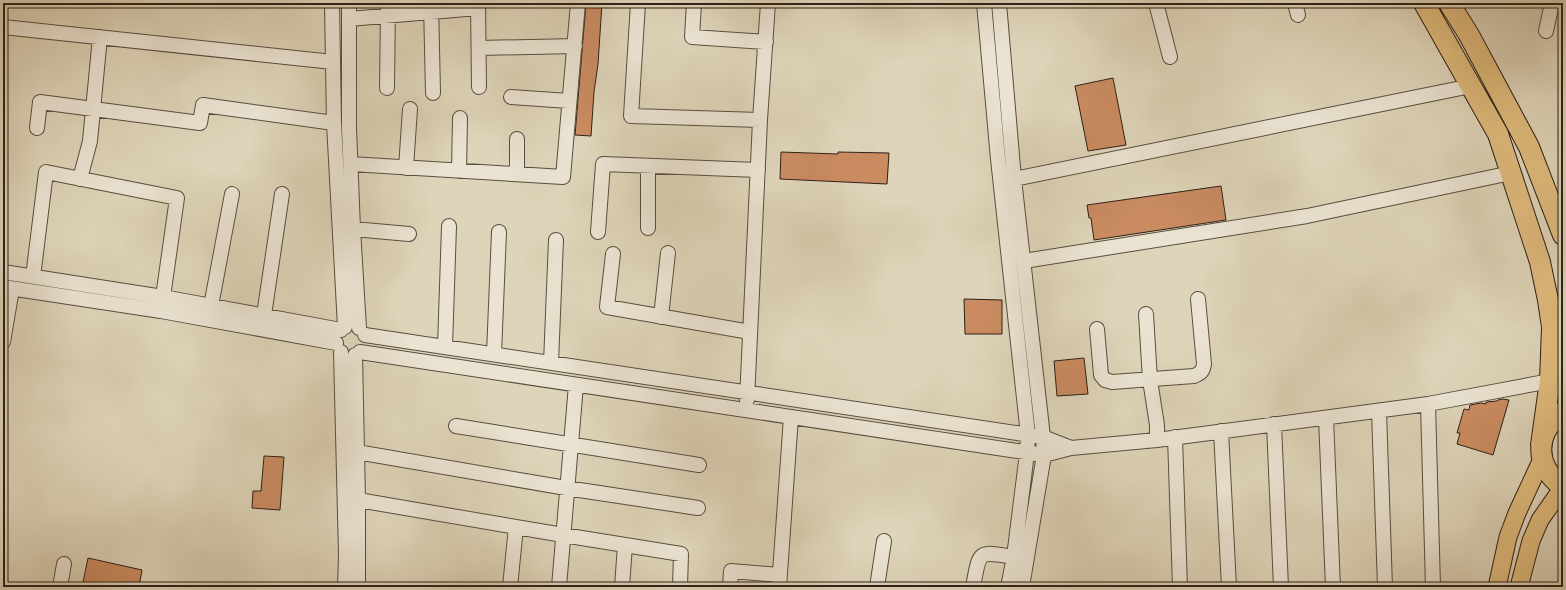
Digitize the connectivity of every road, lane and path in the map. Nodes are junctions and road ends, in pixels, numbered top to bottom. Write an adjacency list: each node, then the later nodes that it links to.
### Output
1 (332, 3): 24 (street)
2 (349, 3): 16 (street)
3 (578, 3): 21 (street)
4 (638, 3): 34 (street)
5 (694, 3): 20 (street)
6 (768, 3): 20 (street)
7 (984, 3): 63 (street)
8 (998, 3): 46 (street)
9 (1156, 3): 23 (street)
10 (1424, 3): 25 (highway)
11 (1449, 3): 55 (highway)
12 (1552, 3): 18 (street)
13 (478, 5): 14 (street); 22 (street)
14 (431, 8): 15 (street); 28 (street)
15 (388, 9): 16 (street); 27 (street)
16 (349, 19): 38 (street)
17 (3, 27): 19 (street)
18 (1546, 31)
19 (100, 37): 24 (street); 31 (street)
20 (766, 42): 34 (street)
21 (575, 46): 22 (street); 30 (street)
22 (479, 48): 26 (street)
23 (1170, 58)
24 (333, 62): 35 (street)
25 (1471, 86): 43 (highway); 46 (street)
26 (479, 87)
27 (387, 88)
28 (433, 93)
29 (511, 97): 30 (street)
30 (569, 101): 44 (street)
31 (93, 108): 35 (street); 36 (street); 45 (street)
32 (410, 108): 40 (street)
33 (460, 118): 41 (street)
34 (760, 120): 42 (street)
35 (334, 123): 73 (street)
36 (37, 128)
37 (517, 139): 44 (street)
38 (351, 164): 40 (street); 51 (street)
39 (648, 166): 42 (street); 50 (street); 53 (street)
40 (406, 168): 41 (street)
41 (459, 170): 44 (street)
42 (758, 170): 72 (street)
43 (1511, 173): 59 (street); 80 (highway)
44 (517, 174)
45 (80, 179): 61 (street); 65 (street)
46 (1014, 179): 59 (street)
47 (232, 194): 67 (street)
48 (282, 194): 69 (street)
49 (449, 226): 75 (street)
50 (648, 228)
51 (353, 229): 54 (street); 73 (street)
52 (499, 232): 77 (street)
53 (598, 232)
54 (409, 234)
55 (1563, 235)
56 (556, 240): 78 (street)
57 (668, 253): 70 (street)
58 (613, 254): 70 (street)
59 (1024, 261): 64 (street)
60 (3, 272): 61 (street)
61 (33, 277): 65 (street)
62 (8, 288): 73 (street); 74 (street)
63 (1012, 292): 64 (street); 92 (street)
64 (1027, 292): 93 (street)
65 (162, 297): 67 (street)
66 (1198, 299): 79 (street)
67 (211, 306): 69 (street)
68 (1146, 314): 79 (street)
69 (264, 315): 73 (street)
70 (661, 317): 72 (street)
71 (1097, 329): 79 (street)
72 (750, 332): 82 (street)
73 (348, 336): 75 (street); 76 (street); 76 (street); 115 (street)
74 (3, 342)
75 (445, 347): 77 (street)
76 (358, 354): 81 (street); 98 (street)
77 (494, 354): 78 (street)
78 (551, 363): 82 (street)
79 (1150, 380): 95 (street)
80 (1550, 381): 83 (street); 99 (highway)
81 (576, 385): 84 (street); 96 (street)
82 (747, 392): 84 (street); 92 (street)
83 (1428, 404): 85 (street); 131 (street)
84 (746, 410): 87 (street)
85 (1379, 411): 88 (street); 130 (street)
86 (1563, 412): 99 (highway)
87 (791, 417): 100 (street); 113 (street)
88 (1326, 418): 89 (street); 129 (street)
89 (1274, 424): 91 (street); 128 (street)
90 (456, 426): 96 (street)
91 (1221, 431): 94 (street); 127 (street)
92 (1028, 435): 93 (street); 100 (street)
93 (1044, 437): 97 (street); 101 (street)
94 (1175, 437): 95 (street); 126 (street)
95 (1157, 440): 97 (street)
96 (571, 445): 102 (street); 104 (street)
97 (1071, 448): 101 (street)
98 (357, 452): 104 (street); 105 (street)
99 (1541, 452): 103 (highway); 132 (main road)
100 (1027, 453): 101 (street); 111 (street)
101 (1044, 454): 125 (street)
102 (699, 465)
103 (1563, 487): 133 (main road)
104 (566, 488): 106 (street); 108 (street)
105 (358, 500): 107 (street); 116 (street)
106 (698, 508)
107 (516, 527): 108 (street); 117 (street)
108 (563, 535): 110 (street); 118 (street)
109 (884, 541): 122 (street)
110 (625, 545): 119 (street); 120 (street)
111 (1014, 557): 123 (street); 124 (street)
112 (64, 564): 114 (street)
113 (780, 581): 121 (street)
114 (60, 587)
115 (345, 587)
116 (358, 587)
117 (510, 587)
118 (559, 587)
119 (622, 587)
120 (680, 587)
121 (730, 587)
122 (877, 587)
123 (973, 587)
124 (1008, 587)
125 (1022, 587)
126 (1180, 587)
127 (1229, 587)
128 (1281, 587)
129 (1333, 587)
130 (1385, 587)
131 (1433, 587)
132 (1497, 587)
133 (1519, 587)

